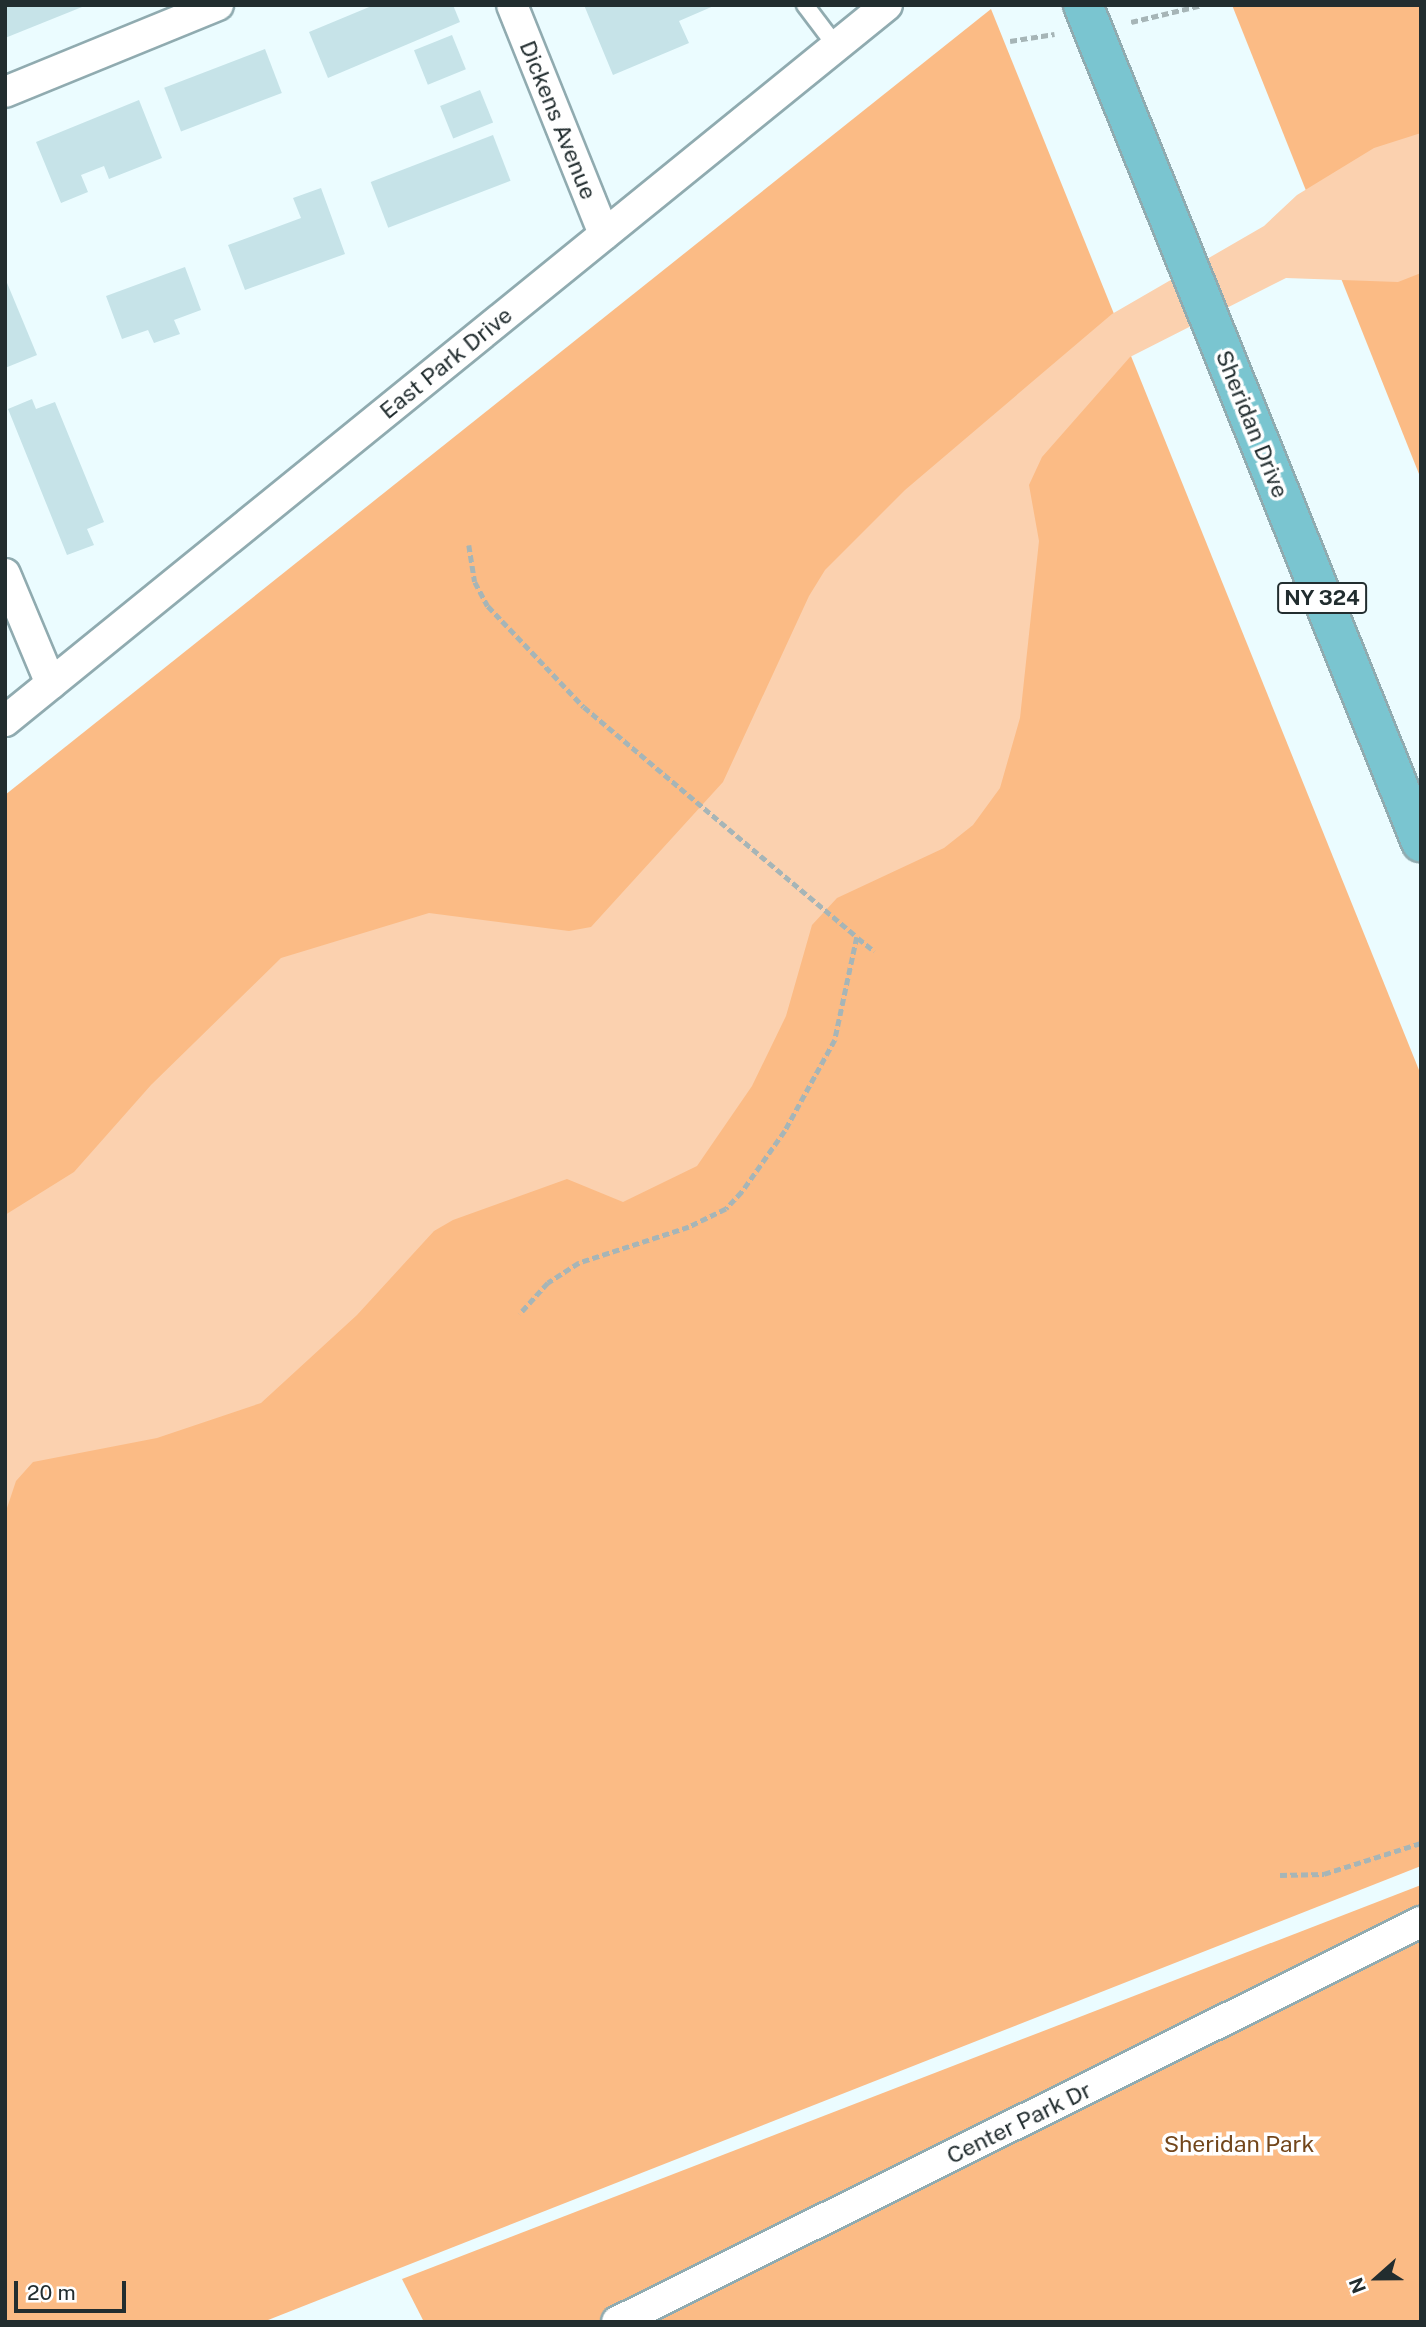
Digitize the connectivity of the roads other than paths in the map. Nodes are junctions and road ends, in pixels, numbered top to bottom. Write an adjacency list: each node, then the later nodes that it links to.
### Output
1 (218, 5): 7 (street)
2 (512, 5): 8 (street, Dickens Avenue)
3 (805, 5): 6 (lane)
4 (887, 5): 6 (street, East Park Drive)
5 (1083, 5): 12 (main road, Sheridan Drive / NY 324)
6 (836, 46): 8 (street, East Park Drive)
7 (5, 93)
8 (604, 234): 10 (street, East Park Drive)
9 (5, 573): 10 (street)
10 (51, 684): 11 (street, East Park Drive)
11 (5, 721)
12 (1421, 842)
13 (1421, 1922): 14 (street, Center Park Dr)
14 (617, 2322)

